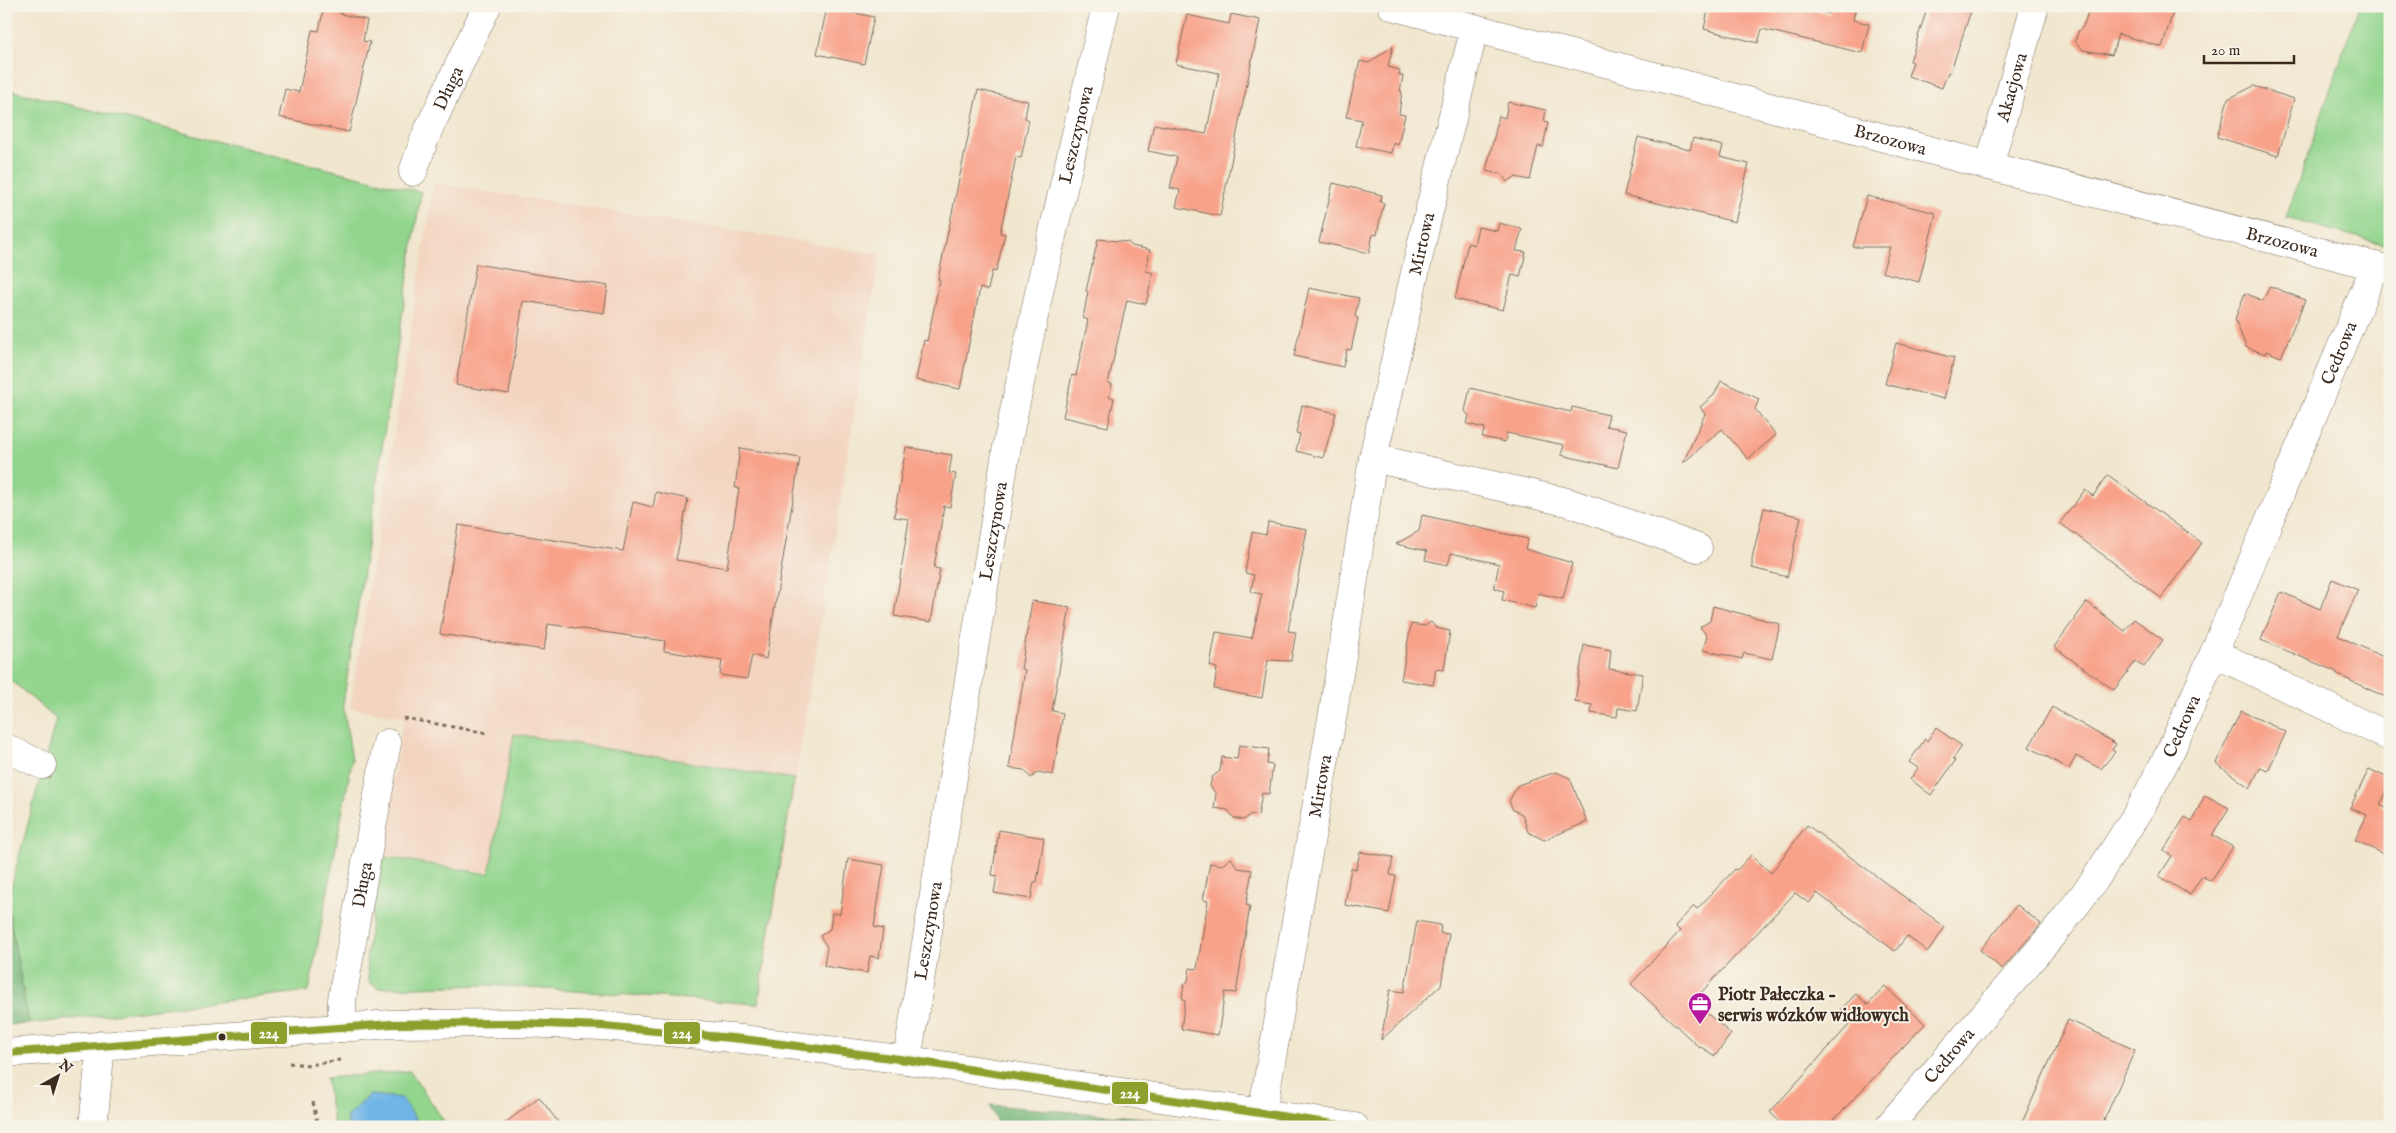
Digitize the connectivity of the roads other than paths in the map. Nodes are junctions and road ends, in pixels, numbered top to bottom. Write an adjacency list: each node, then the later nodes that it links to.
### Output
1 (487, 6): 7 (street, Długa)
2 (1106, 6): 19 (street, Leszczynowa)
3 (1392, 6): 5 (street, Brzozowa)
4 (2035, 6): 6 (street, Akacjowa)
5 (1474, 30): 6 (street, Brzozowa); 9 (street, Mirtowa)
6 (1989, 166): 8 (street, Brzozowa)
7 (413, 172)
8 (2382, 268): 11 (street, Cedrowa)
9 (1372, 458): 10 (street); 20 (street, Mirtowa)
10 (1698, 548)
11 (2214, 653): 12 (street); 23 (street, Cedrowa)
12 (2390, 737)
13 (387, 744): 16 (street, Długa)
14 (6, 748): 15 (street)
15 (42, 765)
16 (342, 1028): 17 (street); 19 (street)
17 (101, 1045): 18 (street); 21 (street)
18 (6, 1052)
19 (907, 1060): 20 (street)
20 (1262, 1113): 22 (street)
21 (93, 1127)
22 (1355, 1127)
23 (1888, 1127)

